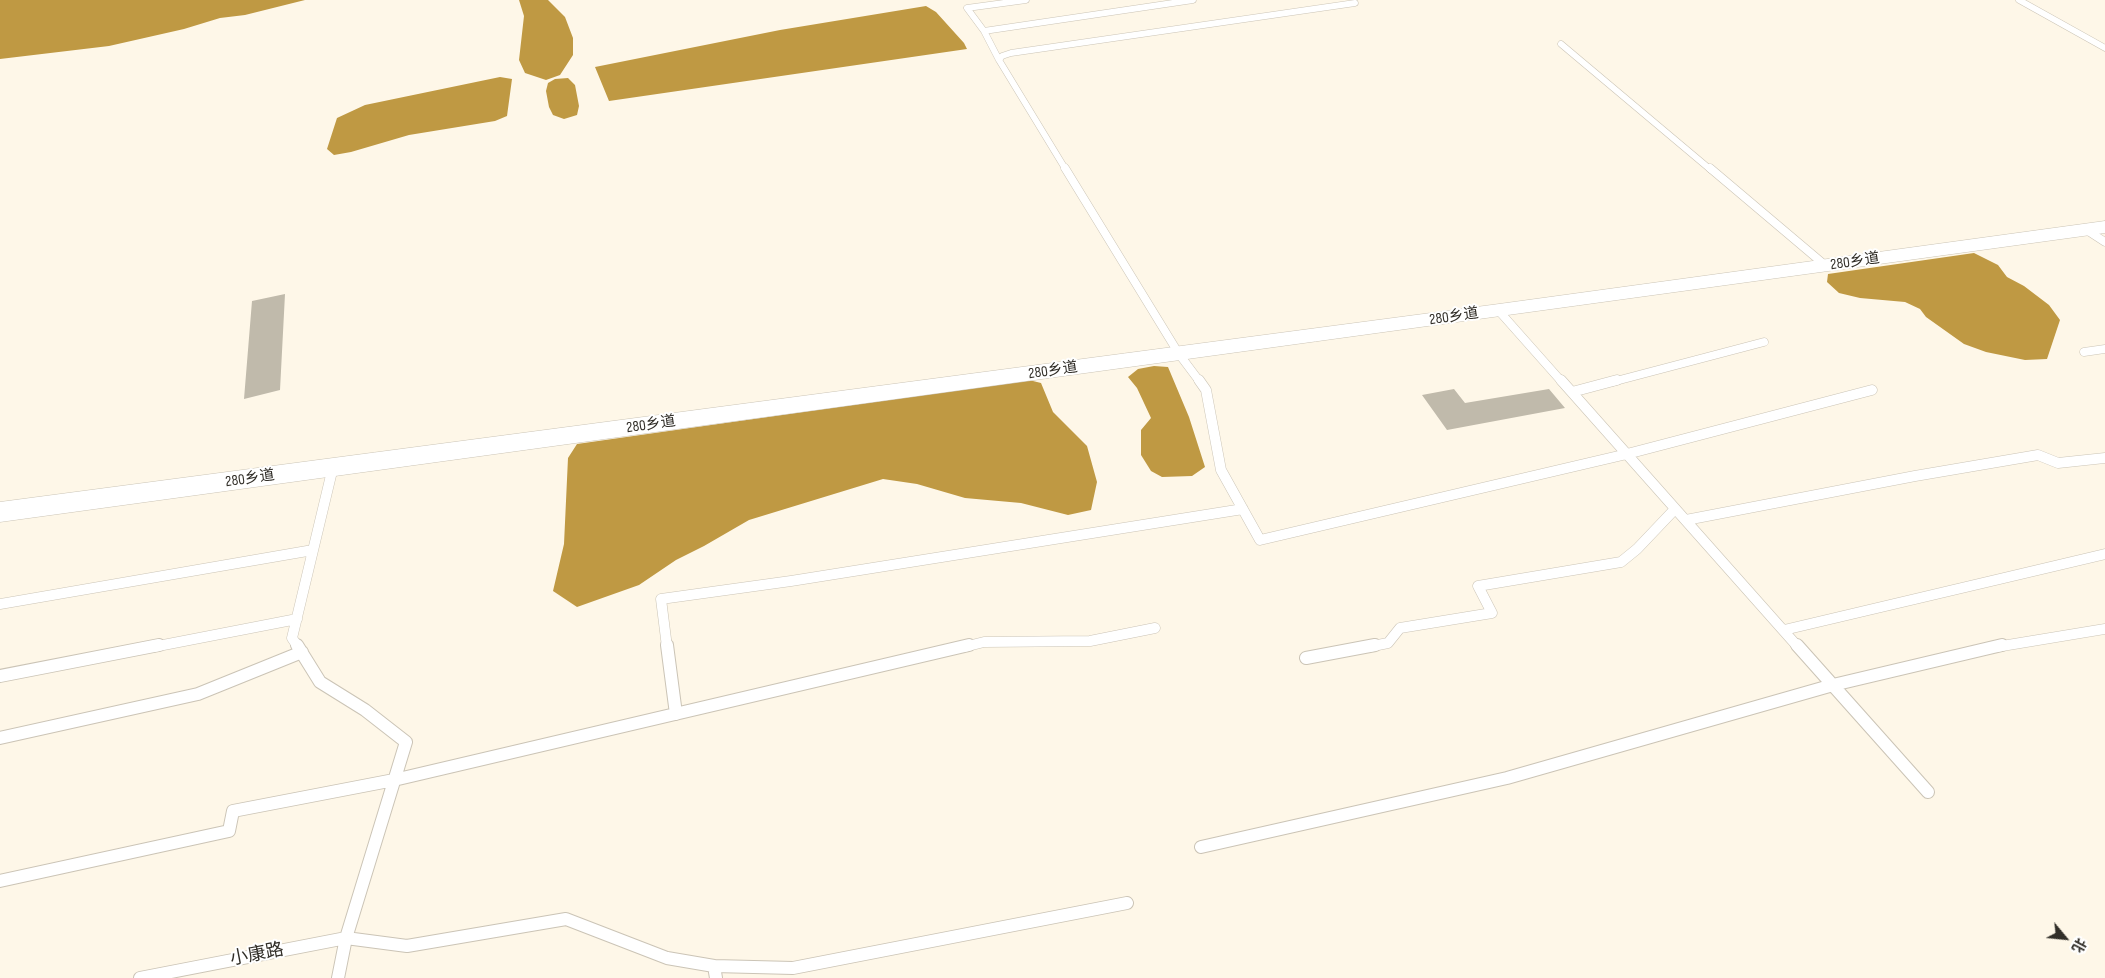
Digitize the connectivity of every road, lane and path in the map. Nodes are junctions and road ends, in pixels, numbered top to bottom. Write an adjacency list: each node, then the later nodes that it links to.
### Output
1 (1026, 0): 5 (lane)
2 (1193, 0): 5 (lane)
3 (1352, 0): 8 (lane)
4 (2019, 0): 7 (lane)
5 (984, 31): 8 (lane)
6 (1561, 44): 10 (lane)
7 (2105, 48)
8 (999, 60): 15 (lane)
9 (2098, 233): 10 (street, 280乡道)
10 (1826, 266): 11 (street, 280乡道)
11 (1499, 311): 15 (street, 280乡道); 17 (lane)
12 (1764, 342): 17 (lane)
13 (2105, 349): 14 (lane)
14 (2084, 352)
15 (1179, 354): 20 (street, 280乡道); 22 (lane)
16 (1872, 390): 18 (lane)
17 (1572, 392): 18 (lane)
18 (1627, 454): 21 (lane); 22 (lane)
19 (2105, 458): 24 (lane)
20 (333, 468): 23 (street, 280乡道); 25 (lane)
21 (1675, 508): 24 (lane); 33 (lane)
22 (1243, 509): 36 (lane)
23 (0, 512)
24 (1686, 520): 31 (lane)
25 (313, 550): 27 (lane); 28 (lane)
26 (2105, 554): 31 (lane)
27 (0, 604)
28 (297, 619): 32 (lane); 34 (lane)
29 (1155, 628): 36 (lane)
30 (2105, 629): 35 (lane)
31 (1784, 630): 35 (lane)
32 (302, 652): 37 (lane); 38 (lane)
33 (1306, 658)
34 (0, 676)
35 (1833, 686): 39 (lane); 40 (lane)
36 (676, 714): 38 (lane)
37 (0, 738)
38 (394, 780): 41 (lane); 43 (lane)
39 (1928, 792)
40 (1201, 847)
41 (0, 881)
42 (1127, 903): 44 (lane, 小康路)
43 (346, 938): 44 (lane, 小康路); 45 (lane, 小康路); 46 (lane)
44 (715, 972)
45 (140, 978)
46 (338, 978)

